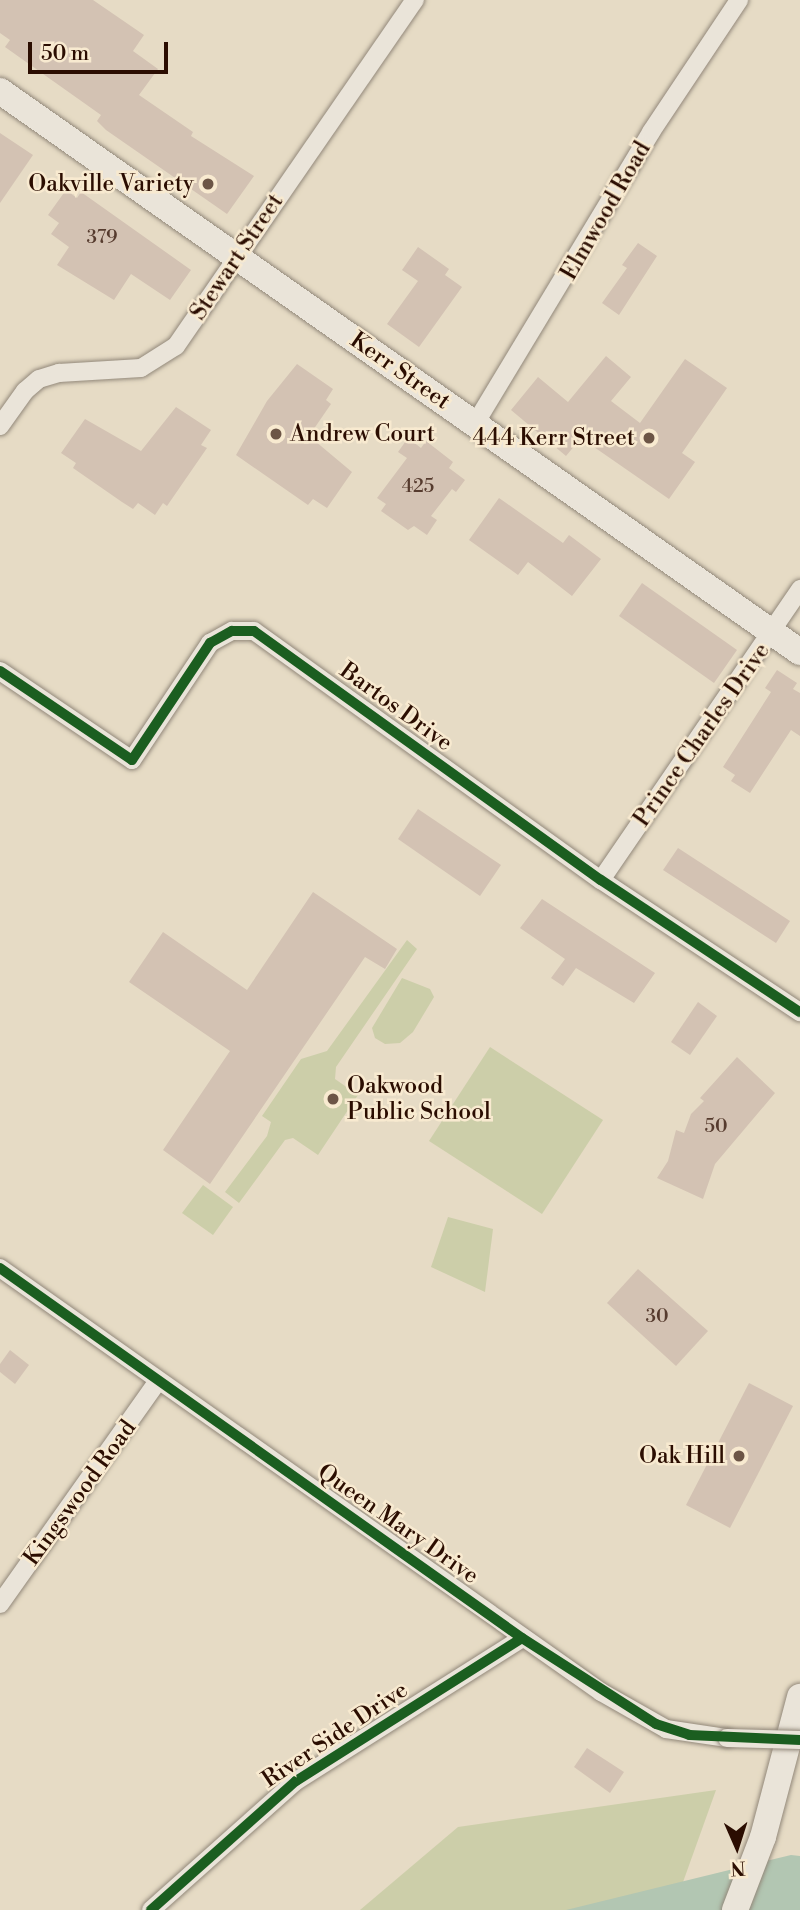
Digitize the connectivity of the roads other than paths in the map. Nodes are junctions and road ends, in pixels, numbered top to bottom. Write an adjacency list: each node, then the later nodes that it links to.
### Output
1 (415, 0): 4 (street, Stewart Street)
2 (739, 0): 5 (street, Elmwood Road)
3 (0, 91): 4 (main road, Kerr Street)
4 (236, 256): 5 (main road, Kerr Street); 6 (street, Stewart Street)
5 (475, 424): 8 (main road, Kerr Street)
6 (0, 426)
7 (800, 589): 8 (street, Prince Charles Drive)
8 (773, 634): 9 (main road, Kerr Street); 11 (street, Prince Charles Drive)
9 (800, 652)
10 (0, 671): 11 (street, Bartos Drive)
11 (601, 880): 12 (street, Bartos Drive)
12 (800, 1012)
13 (0, 1268): 14 (street, Queen Mary Drive)
14 (158, 1381): 15 (street, Kingswood Road); 16 (street, Queen Mary Drive)
15 (0, 1604)
16 (522, 1638): 18 (street, Queen Mary Drive, bridge); 19 (street, River Side Drive)
17 (800, 1697): 20 (main road)
18 (800, 1740)
19 (151, 1910)
20 (735, 1910)

